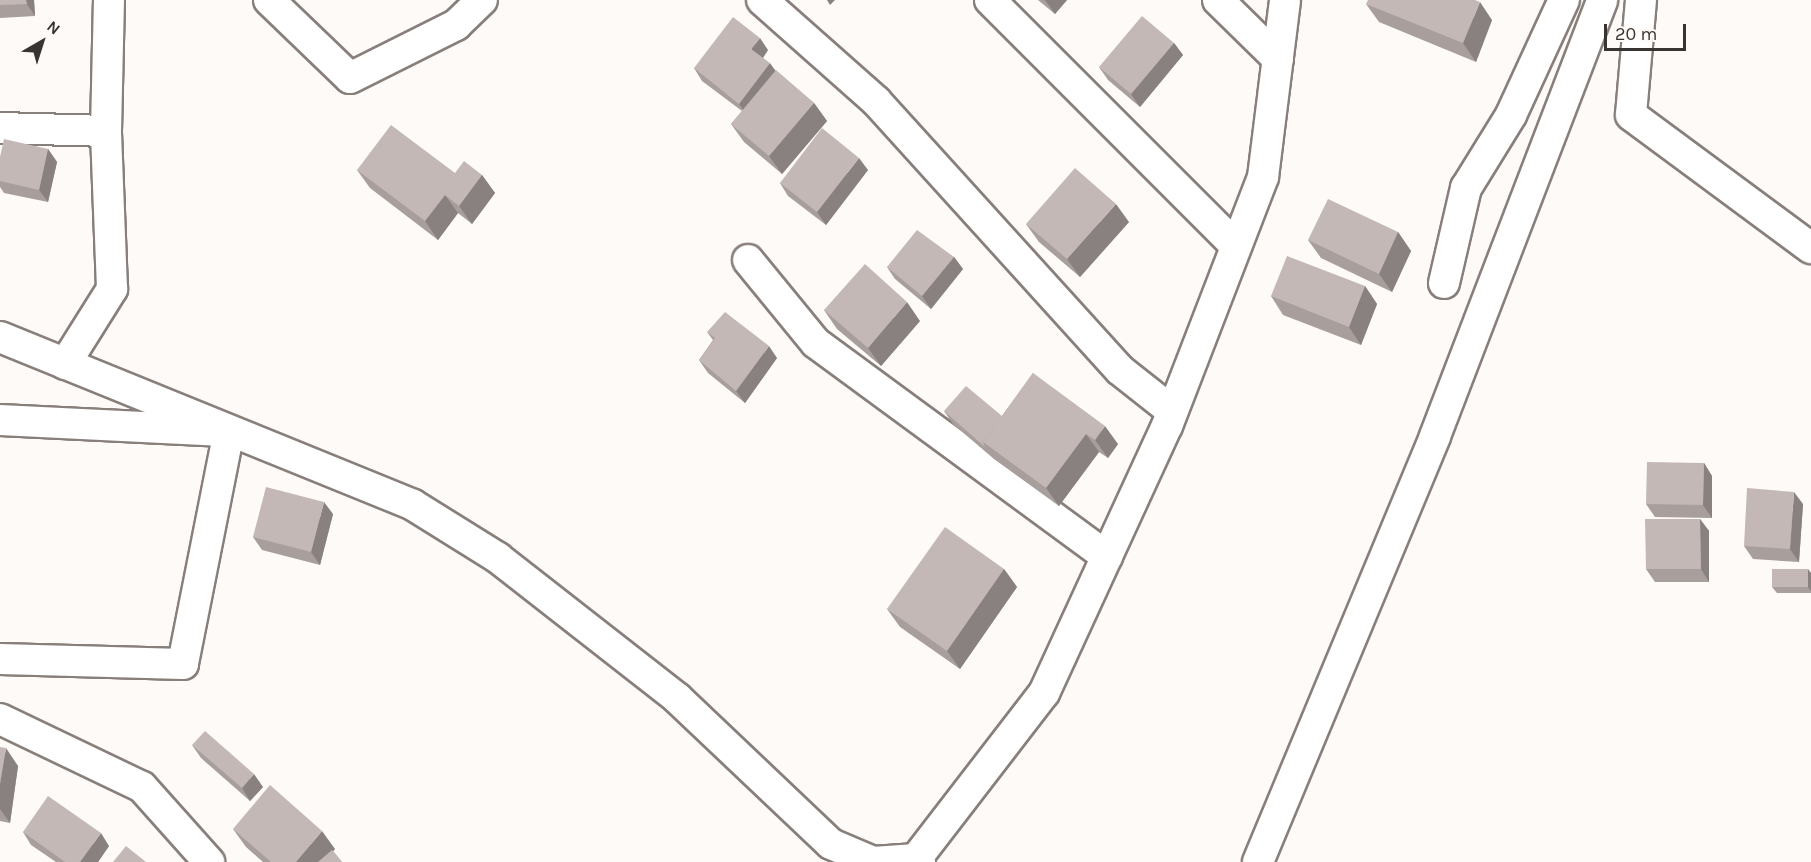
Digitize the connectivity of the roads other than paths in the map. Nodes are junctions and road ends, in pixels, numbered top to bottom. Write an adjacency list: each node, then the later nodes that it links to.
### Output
1 (109, 0): 13 (street)
2 (269, 0): 3 (street)
3 (482, 0)
4 (762, 0): 20 (street)
5 (990, 0): 14 (street)
6 (1218, 0): 11 (street)
7 (1285, 0): 11 (street)
8 (1602, 0): 29 (street)
9 (1641, 0): 15 (street)
10 (1554, 4): 17 (street)
11 (1278, 59): 14 (street)
12 (0, 128): 13 (street)
13 (106, 131): 19 (street)
14 (1236, 246): 20 (street)
15 (1811, 248)
16 (748, 260): 23 (street)
17 (1444, 283)
18 (0, 337): 19 (street)
19 (65, 364): 22 (street)
20 (1172, 411): 23 (street)
21 (0, 420): 22 (street)
22 (229, 431): 24 (street); 28 (street)
23 (1107, 557): 26 (street)
24 (0, 659)
25 (0, 719): 27 (street)
26 (918, 861): 28 (street)
27 (209, 862)
28 (873, 862)
29 (1258, 862)

